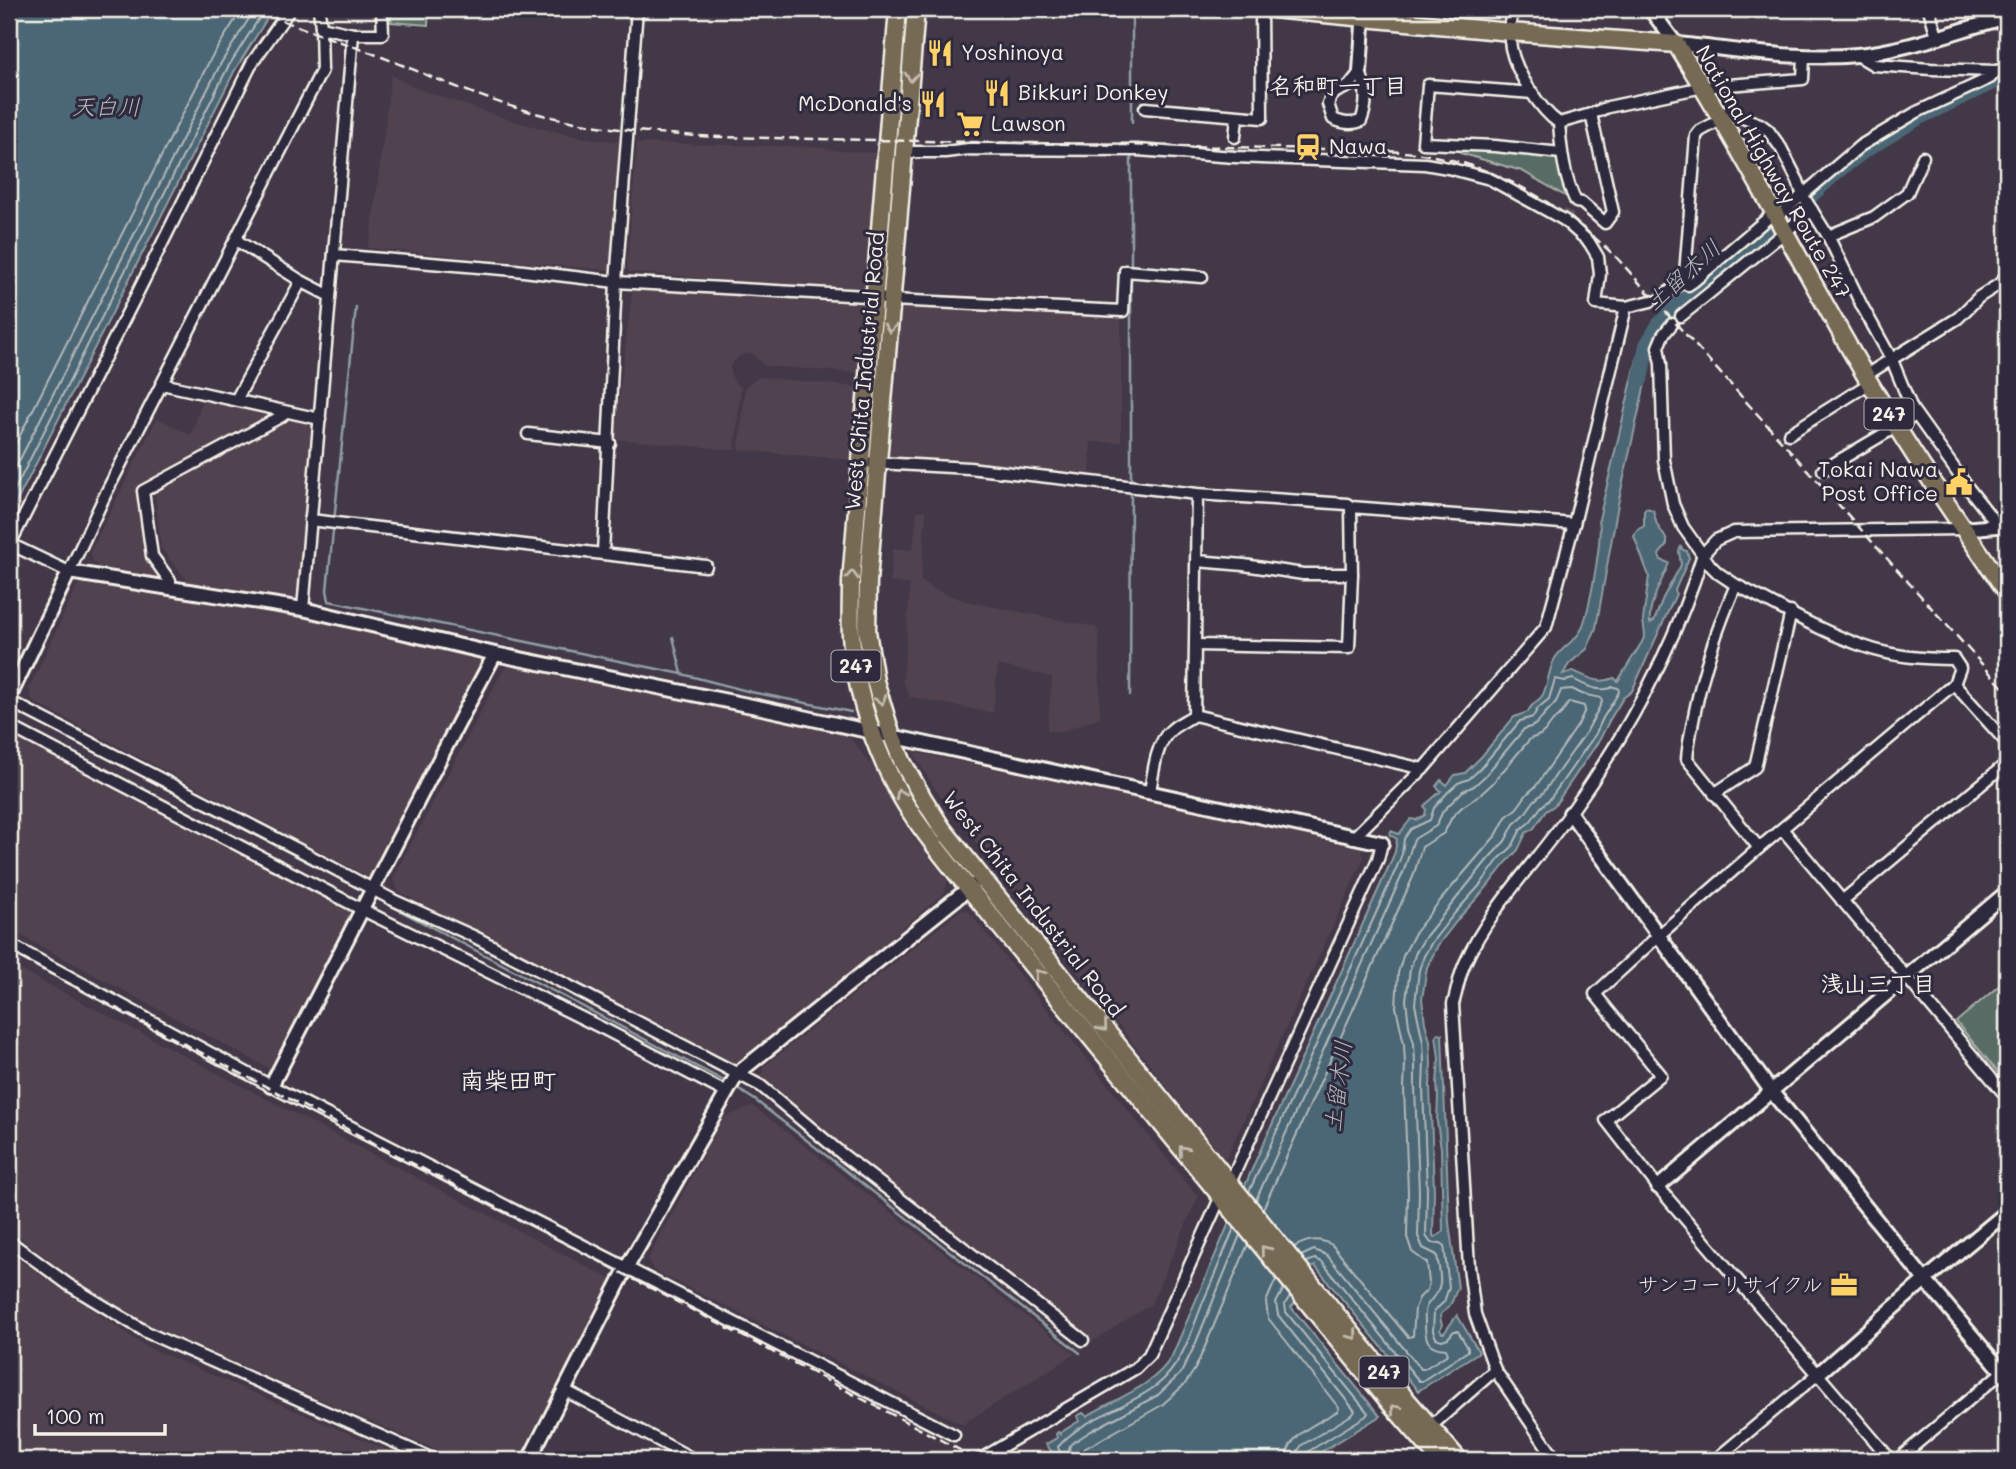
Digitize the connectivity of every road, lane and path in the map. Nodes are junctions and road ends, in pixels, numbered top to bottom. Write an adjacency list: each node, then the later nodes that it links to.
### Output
1 (290, 9): 74 (street)
2 (319, 9): 14 (street)
3 (382, 9): 16 (street)
4 (638, 9): 44 (street)
5 (898, 9): 47 (highway, West Chita Industrial Road / 247)
6 (916, 9): 32 (highway, West Chita Industrial Road / 247, one-way to 32)
7 (1261, 9): 29 (street)
8 (1272, 9): 12 (highway, National Highway Route 247)
9 (1512, 9): 15 (street)
10 (1650, 9): 18 (street)
11 (1929, 9): 17 (street)
12 (1364, 13): 15 (highway, National Highway Route 247); 23 (street)
13 (2007, 18): 17 (street)
14 (321, 27): 16 (street); 39 (street)
15 (1510, 32): 18 (highway, National Highway Route 247); 25 (street)
16 (353, 34): 40 (street)
17 (1937, 36): 20 (street)
18 (1676, 44): 19 (street); 24 (highway, National Highway Route 247 / 247)
19 (1804, 55): 20 (street); 24 (street)
20 (1857, 55): 22 (street)
21 (2007, 68): 22 (street)
22 (1996, 71): 35 (street)
23 (1360, 72): 23 (street)
24 (1703, 87): 27 (street); 28 (highway, National Highway Route 247 / 247)
25 (1533, 93): 30 (street); 33 (street)
26 (1145, 108): 29 (street)
27 (1591, 114): 30 (street); 33 (street)
28 (1720, 115): 35 (street); 37 (highway, National Highway Route 247 / 247); 45 (street)
29 (1237, 117): 31 (street)
30 (1559, 123): 33 (street)
31 (1236, 137)
32 (905, 152): 49 (highway, West Chita Industrial Road / 247); 51 (street)
33 (1561, 152)
34 (1923, 157): 38 (street)
35 (1803, 195): 36 (street); 37 (street)
36 (1811, 209): 37 (street); 38 (street)
37 (1780, 223): 45 (street); 52 (street); 55 (highway, National Highway Route 247 / 247)
38 (1828, 236): 54 (street)
39 (236, 240): 43 (street); 56 (street)
40 (334, 255): 44 (street); 46 (street)
41 (2007, 276): 54 (street)
42 (1202, 277): 49 (street)
43 (301, 281): 46 (street); 57 (street)
44 (617, 282): 47 (street); 64 (street)
45 (1682, 282): 48 (street)
46 (330, 296): 60 (street)
47 (875, 297): 49 (street); 65 (highway, West Chita Industrial Road / 247)
48 (1662, 297)
49 (892, 300): 66 (highway, West Chita Industrial Road / 247, one-way to 66)
50 (1651, 301): 51 (street)
51 (1626, 307): 71 (street)
52 (1681, 316)
53 (1672, 324): 76 (street)
54 (1892, 359): 55 (street); 59 (street)
55 (1868, 379): 61 (highway, National Highway Route 247 / 247); 63 (street)
56 (162, 384): 57 (street); 79 (street)
57 (236, 400): 58 (street)
58 (285, 412): 60 (street); 82 (street)
59 (1916, 415): 61 (street); 72 (street)
60 (320, 419): 70 (street)
61 (1897, 426): 67 (street); 73 (highway, National Highway Route 247 / 247)
62 (528, 434): 64 (street)
63 (1789, 434)
64 (610, 443): 75 (street)
65 (860, 462): 66 (street); 92 (highway, West Chita Industrial Road / 247, one-way to 65)
66 (879, 463): 68 (street); 93 (highway, West Chita Industrial Road / 247, one-way to 93)
67 (1823, 470)
68 (1197, 494): 69 (street); 77 (street)
69 (1351, 507): 71 (street); 80 (street)
70 (310, 520): 75 (street); 84 (street)
71 (1573, 524): 96 (street)
72 (2004, 527): 73 (street)
73 (1963, 529): 76 (street); 83 (highway, National Highway Route 247 / 247)
74 (9, 545): 79 (street)
75 (603, 554): 78 (street)
76 (1703, 554): 81 (street); 99 (street)
77 (1197, 561): 80 (street); 86 (street)
78 (706, 566)
79 (69, 572): 82 (street); 89 (street)
80 (1352, 574): 86 (street)
81 (1736, 586): 85 (street); 98 (street)
82 (170, 587): 84 (street)
83 (2007, 592)
84 (303, 610): 87 (street)
85 (1791, 612): 88 (street); 98 (street)
86 (1196, 645): 90 (street)
87 (495, 654): 92 (street); 106 (street)
88 (1954, 684): 94 (street); 100 (street)
89 (9, 699): 106 (street)
90 (1194, 715): 96 (street); 97 (street)
91 (9, 726): 109 (street)
92 (872, 732): 93 (street); 105 (highway, West Chita Industrial Road / 247, one-way to 92)
93 (892, 736): 97 (street); 104 (highway, West Chita Industrial Road / 247)
94 (2007, 743)
95 (2007, 763): 108 (street)
96 (1423, 769): 101 (street)
97 (1150, 792): 101 (street)
98 (1714, 794): 103 (street)
99 (1570, 813): 110 (street); 125 (street)
100 (1783, 830): 103 (street); 108 (street)
101 (1353, 838): 102 (street)
102 (1382, 843): 119 (street)
103 (1759, 848): 110 (street)
104 (982, 878): 105 (street); 119 (highway, West Chita Industrial Road / 247, one-way to 119)
105 (969, 889): 113 (street); 119 (highway, West Chita Industrial Road / 247, one-way to 105)
106 (373, 890): 109 (street); 113 (street)
107 (2006, 894): 112 (street)
108 (1842, 901): 112 (street)
109 (363, 910): 114 (street); 116 (street)
110 (1658, 936): 115 (street); 118 (street)
111 (9, 944): 114 (street)
112 (1906, 978): 115 (street); 117 (street)
113 (738, 1073): 116 (street); 124 (street)
114 (271, 1086): 122 (street)
115 (1771, 1091): 118 (street); 123 (street)
116 (727, 1093): 122 (street)
117 (2007, 1097)
118 (1658, 1187): 127 (street)
119 (1228, 1193): 129 (highway, West Chita Industrial Road / 247); 134 (street)
120 (2007, 1212): 123 (street)
121 (9, 1241): 131 (street)
122 (627, 1267): 128 (street); 130 (street)
123 (1925, 1280): 126 (street); 127 (street)
124 (1083, 1340)
125 (1495, 1370): 129 (street); 137 (street)
126 (2006, 1372): 140 (street)
127 (1818, 1374): 138 (street); 139 (street)
128 (564, 1390): 132 (street); 133 (street)
129 (1424, 1432): 135 (highway, West Chita Industrial Road / 247); 136 (highway, West Chita Industrial Road / 247)
130 (954, 1435)
131 (435, 1460)
132 (529, 1460)
133 (695, 1460)
134 (979, 1460)
135 (1438, 1460)
136 (1460, 1460)
137 (1556, 1460)
138 (1715, 1460)
139 (1891, 1460)
140 (1897, 1460)

